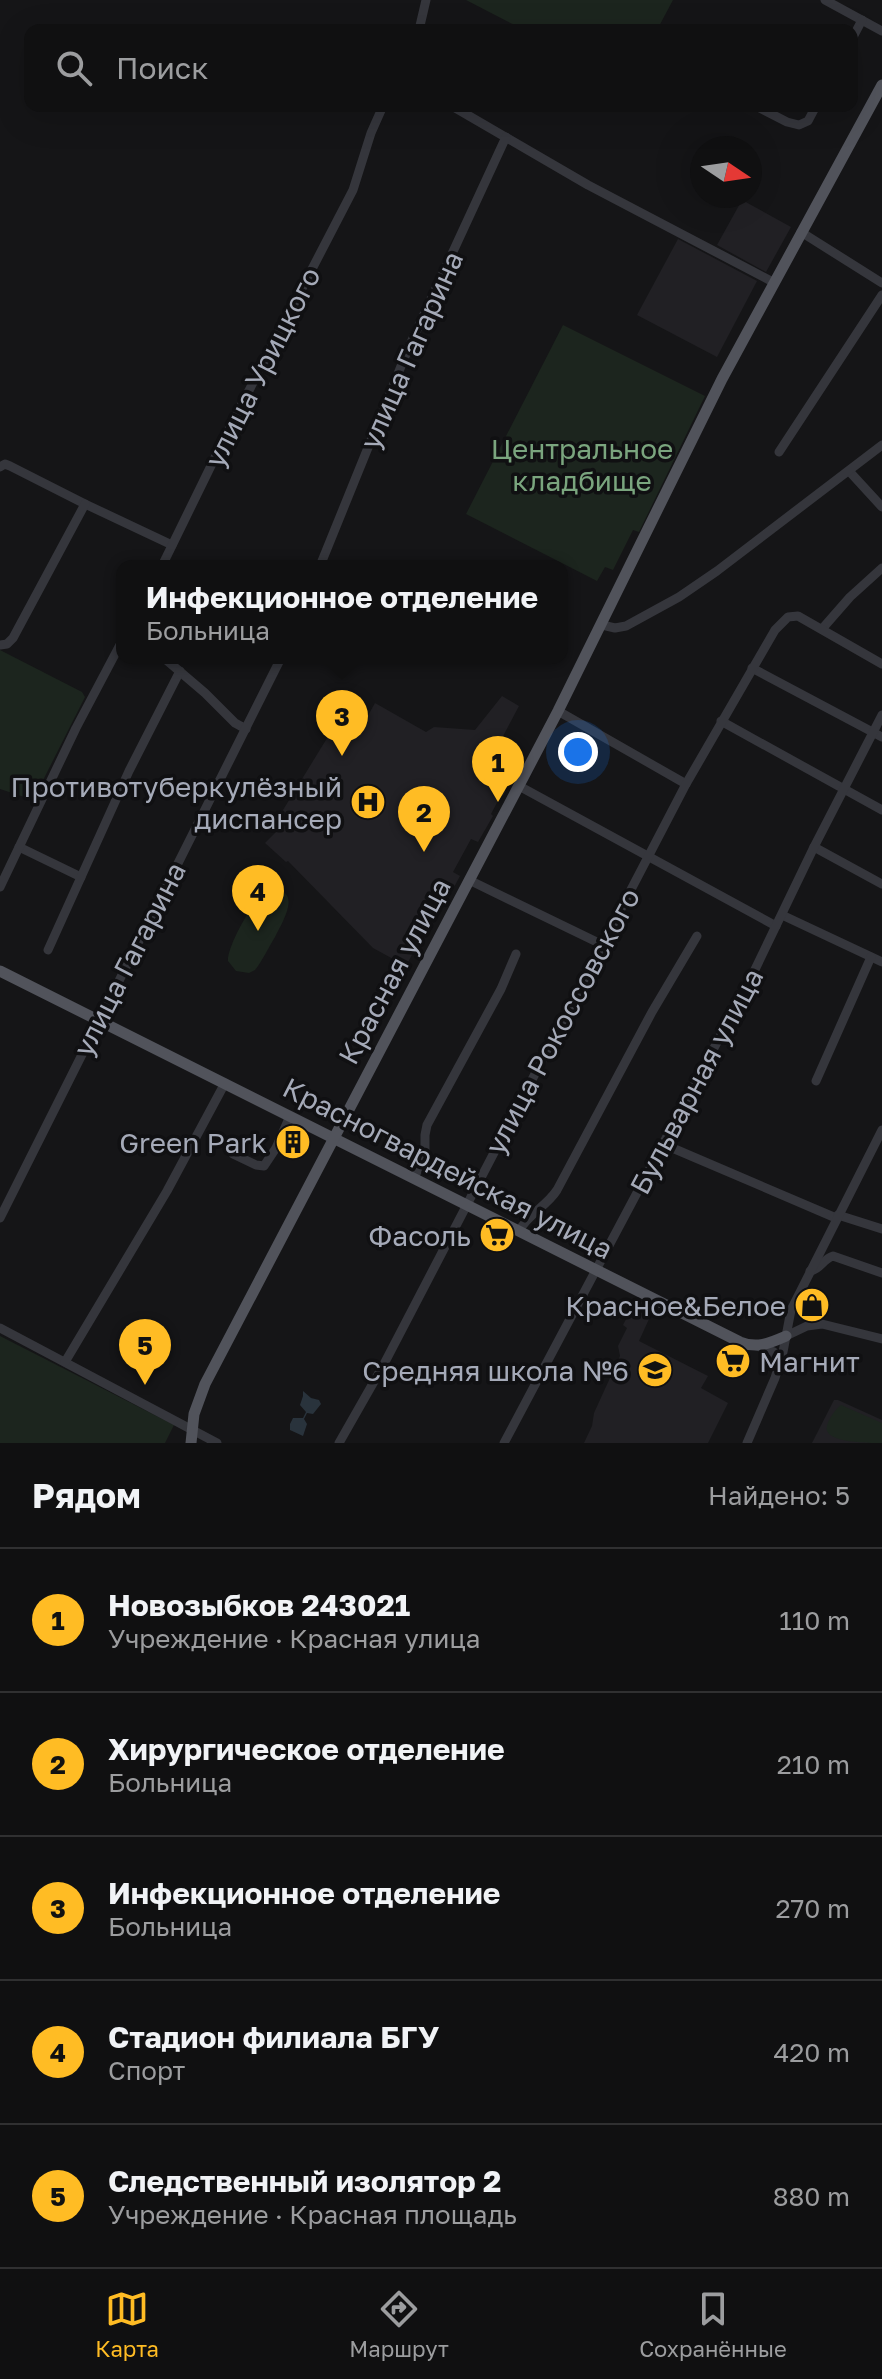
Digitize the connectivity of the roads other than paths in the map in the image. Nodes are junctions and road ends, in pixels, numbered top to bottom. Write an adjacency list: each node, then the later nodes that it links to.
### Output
1 (426, 0): 4 (street)
2 (825, 0): 3 (street)
3 (862, 20): 5 (street); 6 (street)
4 (420, 24)
5 (858, 28)
6 (882, 31)
7 (882, 85): 13 (main road, Красная улица)
8 (380, 112): 23 (street, улица Урицкого)
9 (462, 112): 12 (street)
10 (768, 112): 11 (street)
11 (813, 112)
12 (506, 137): 14 (street); 25 (street, улица Гагарина)
13 (801, 232): 14 (main road, Красная улица); 15 (street)
14 (773, 282): 27 (main road, Красная улица)
15 (882, 283)
16 (882, 295): 18 (street)
17 (882, 445): 20 (street)
18 (779, 452)
19 (2, 466): 21 (street)
20 (849, 471): 22 (street); 28 (street)
21 (85, 504): 23 (street); 30 (street)
22 (882, 507)
23 (172, 545): 24 (street, улица Урицкого)
24 (165, 560)
25 (322, 560)
26 (882, 568): 29 (street)
27 (602, 625): 28 (street); 31 (main road, Красная улица)
28 (626, 626): 31 (street)
29 (822, 629): 35 (street); 36 (street, улица Рокоссовского)
30 (0, 645)
31 (591, 646): 38 (main road, Красная улица)
32 (116, 652): 47 (street)
33 (171, 664): 37 (street)
34 (278, 664): 41 (street, улица Гагарина)
35 (882, 664)
36 (752, 668): 40 (street, улица Рокоссовского); 42 (street)
37 (180, 671): 41 (street); 50 (street)
38 (558, 711): 43 (street); 44 (main road, Красная улица)
39 (882, 715): 42 (street, Бульварная улица)
40 (721, 721): 43 (street, улица Рокоссовского); 45 (street)
41 (246, 729): 63 (street, улица Гагарина)
42 (877, 735): 45 (street, Бульварная улица)
43 (686, 784): 49 (street, улица Рокоссовского)
44 (519, 786): 49 (street); 51 (main road, Красная улица)
45 (844, 789): 46 (street); 48 (street, Бульварная улица)
46 (882, 810)
47 (19, 847): 50 (street); 53 (street)
48 (814, 847): 52 (street); 54 (street, Бульварная улица)
49 (649, 855): 55 (street); 57 (street, улица Рокоссовского)
50 (81, 877): 58 (street)
51 (469, 880): 57 (street); 68 (main road, Красная улица)
52 (882, 884)
53 (0, 887)
54 (782, 915): 55 (street, Бульварная улица); 60 (street)
55 (776, 926): 69 (street, Бульварная улица)
56 (697, 936): 76 (street)
57 (603, 945): 72 (street, улица Рокоссовского)
58 (48, 950)
59 (516, 954): 71 (street)
60 (871, 957): 61 (street); 64 (street)
61 (882, 962)
62 (0, 971): 63 (main road, Красногвардейская улица)
63 (97, 1020): 65 (main road, Красногвардейская улица); 74 (street, улица Гагарина)
64 (816, 1081)
65 (225, 1083): 66 (main road, Красногвардейская улица); 87 (street)
66 (290, 1116): 68 (main road, Красногвардейская улица); 70 (street)
67 (882, 1130): 73 (street)
68 (333, 1138): 71 (main road, Красногвардейская улица); 89 (main road, Красная улица)
69 (663, 1144): 73 (street); 77 (street, Бульварная улица)
70 (233, 1154)
71 (414, 1178): 72 (main road, Красногвардейская улица)
72 (467, 1204): 76 (main road, Красногвардейская улица); 92 (street, улица Рокоссовского)
73 (837, 1216): 75 (street); 78 (street)
74 (0, 1218)
75 (882, 1229)
76 (519, 1231): 77 (main road, Красногвардейская улица)
77 (598, 1270): 85 (main road, Красногвардейская улица); 93 (street, Бульварная улица)
78 (809, 1272): 79 (street); 80 (street)
79 (882, 1273)
80 (790, 1313): 81 (street); 83 (street); 85 (street)
81 (809, 1326): 83 (street); 84 (street); 86 (street)
82 (0, 1328): 87 (street)
83 (786, 1336): 85 (main road); 86 (street)
84 (882, 1339)
85 (761, 1345): 88 (street)
86 (781, 1359): 88 (street)
87 (65, 1362): 89 (street)
88 (777, 1373): 94 (street)
89 (192, 1430): 90 (main road, Красная улица); 91 (street)
90 (191, 1443)
91 (217, 1443)
92 (339, 1443)
93 (504, 1443)
94 (747, 1443)

